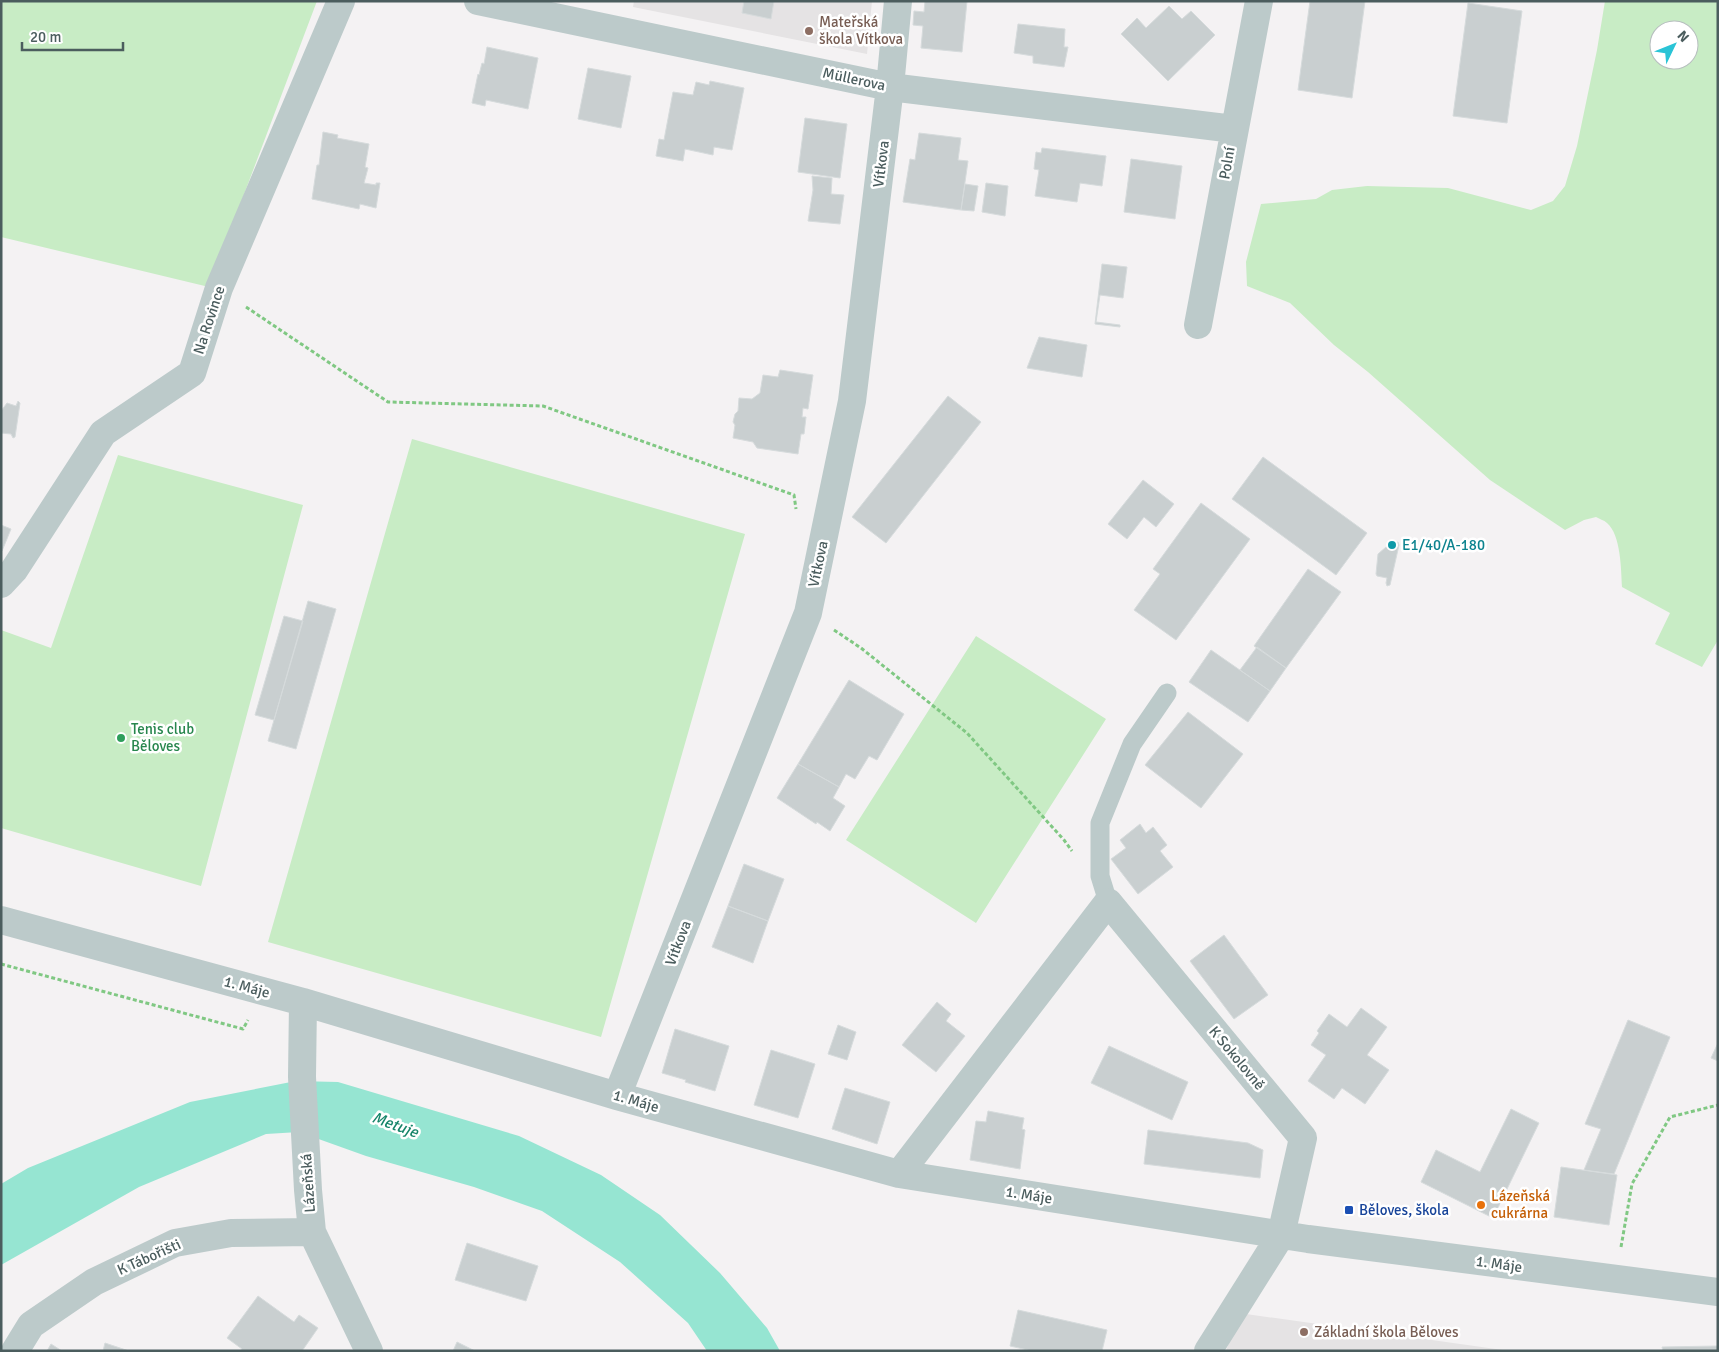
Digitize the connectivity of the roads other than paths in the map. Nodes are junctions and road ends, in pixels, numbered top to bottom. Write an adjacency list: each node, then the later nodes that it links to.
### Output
1 (341, 1): 8 (street, Na Rovince)
2 (478, 1): 5 (street, Müllerova)
3 (898, 1): 5 (street, Vítkova)
4 (1259, 1): 6 (street, Polní)
5 (890, 87): 6 (street, Müllerova); 13 (street, Vítkova)
6 (1234, 129): 7 (street, Polní)
7 (1198, 325)
8 (1, 584)
9 (1167, 693): 10 (lane, K Sokolovně)
10 (1108, 902): 14 (street); 16 (street, K Sokolovně)
11 (1, 920): 12 (street, 1. Máje)
12 (303, 1002): 13 (street, 1. Máje); 15 (street, Lázeňská)
13 (618, 1096): 14 (street, 1. Máje)
14 (899, 1174): 16 (street, 1. Máje)
15 (312, 1232): 18 (street, K Tábořišti); 19 (street, Lázeňská)
16 (1281, 1235): 17 (street, 1. Máje); 20 (street)
17 (1718, 1292)
18 (15, 1351)
19 (368, 1351)
20 (1208, 1351)

